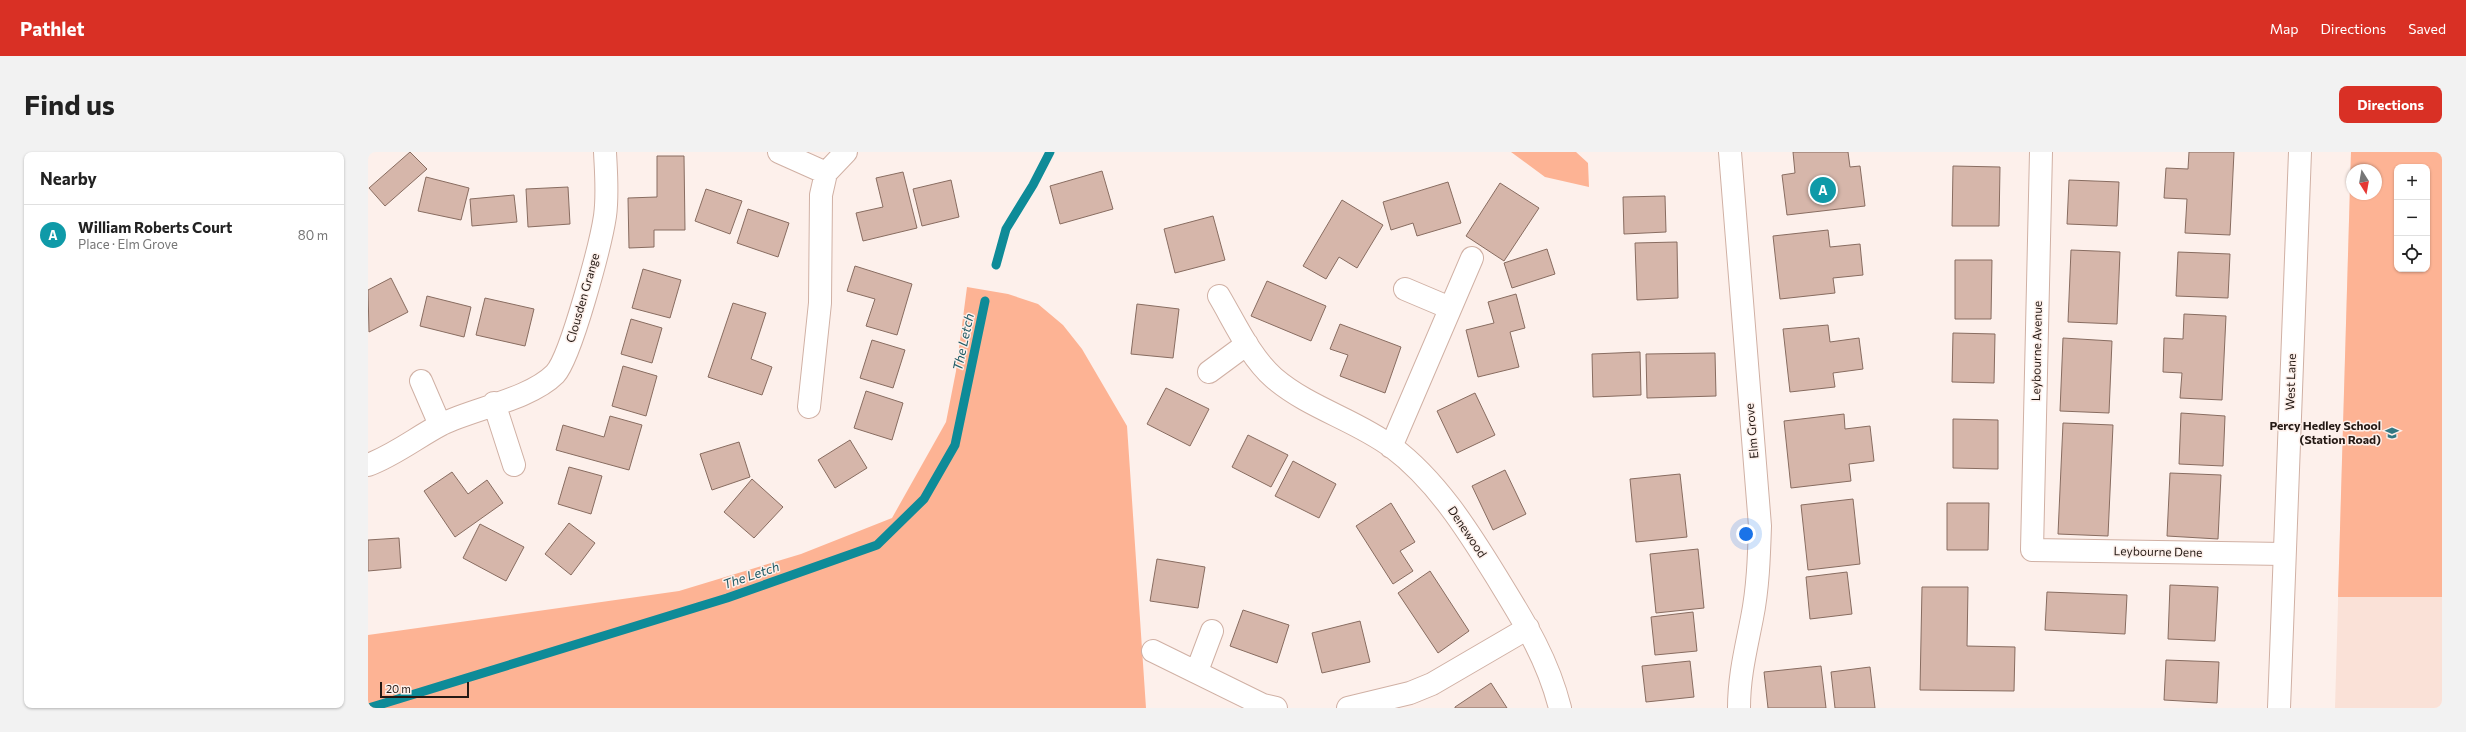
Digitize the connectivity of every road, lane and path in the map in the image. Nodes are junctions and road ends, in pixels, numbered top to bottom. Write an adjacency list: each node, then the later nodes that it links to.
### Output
1 (605, 152): 15 (street, Clousden Grange)
2 (778, 152): 7 (street)
3 (846, 152): 7 (street)
4 (1730, 152): 30 (street, Elm Grove)
5 (2041, 152): 21 (street, Leybourne Avenue)
6 (2300, 152): 22 (street, West Lane)
7 (826, 173): 16 (street)
8 (1472, 258): 11 (street)
9 (1405, 289): 11 (street)
10 (1219, 296): 12 (street, Denewood)
11 (1450, 308): 18 (street)
12 (1247, 344): 13 (street); 18 (street, Denewood)
13 (1209, 372)
14 (421, 382): 17 (street)
15 (494, 403): 17 (street, Clousden Grange); 20 (street)
16 (809, 407)
17 (440, 425): 19 (street, Clousden Grange)
18 (1391, 447): 23 (street, Denewood)
19 (368, 465)
20 (514, 465)
21 (2032, 550): 22 (street, Leybourne Dene)
22 (2284, 554): 31 (street, West Lane)
23 (1528, 628): 28 (street); 29 (street, Denewood)
24 (1212, 631): 26 (street)
25 (1153, 652): 26 (street)
26 (1197, 671): 27 (street)
27 (1276, 708)
28 (1348, 708)
29 (1560, 708)
30 (1739, 708)
31 (2279, 708)

